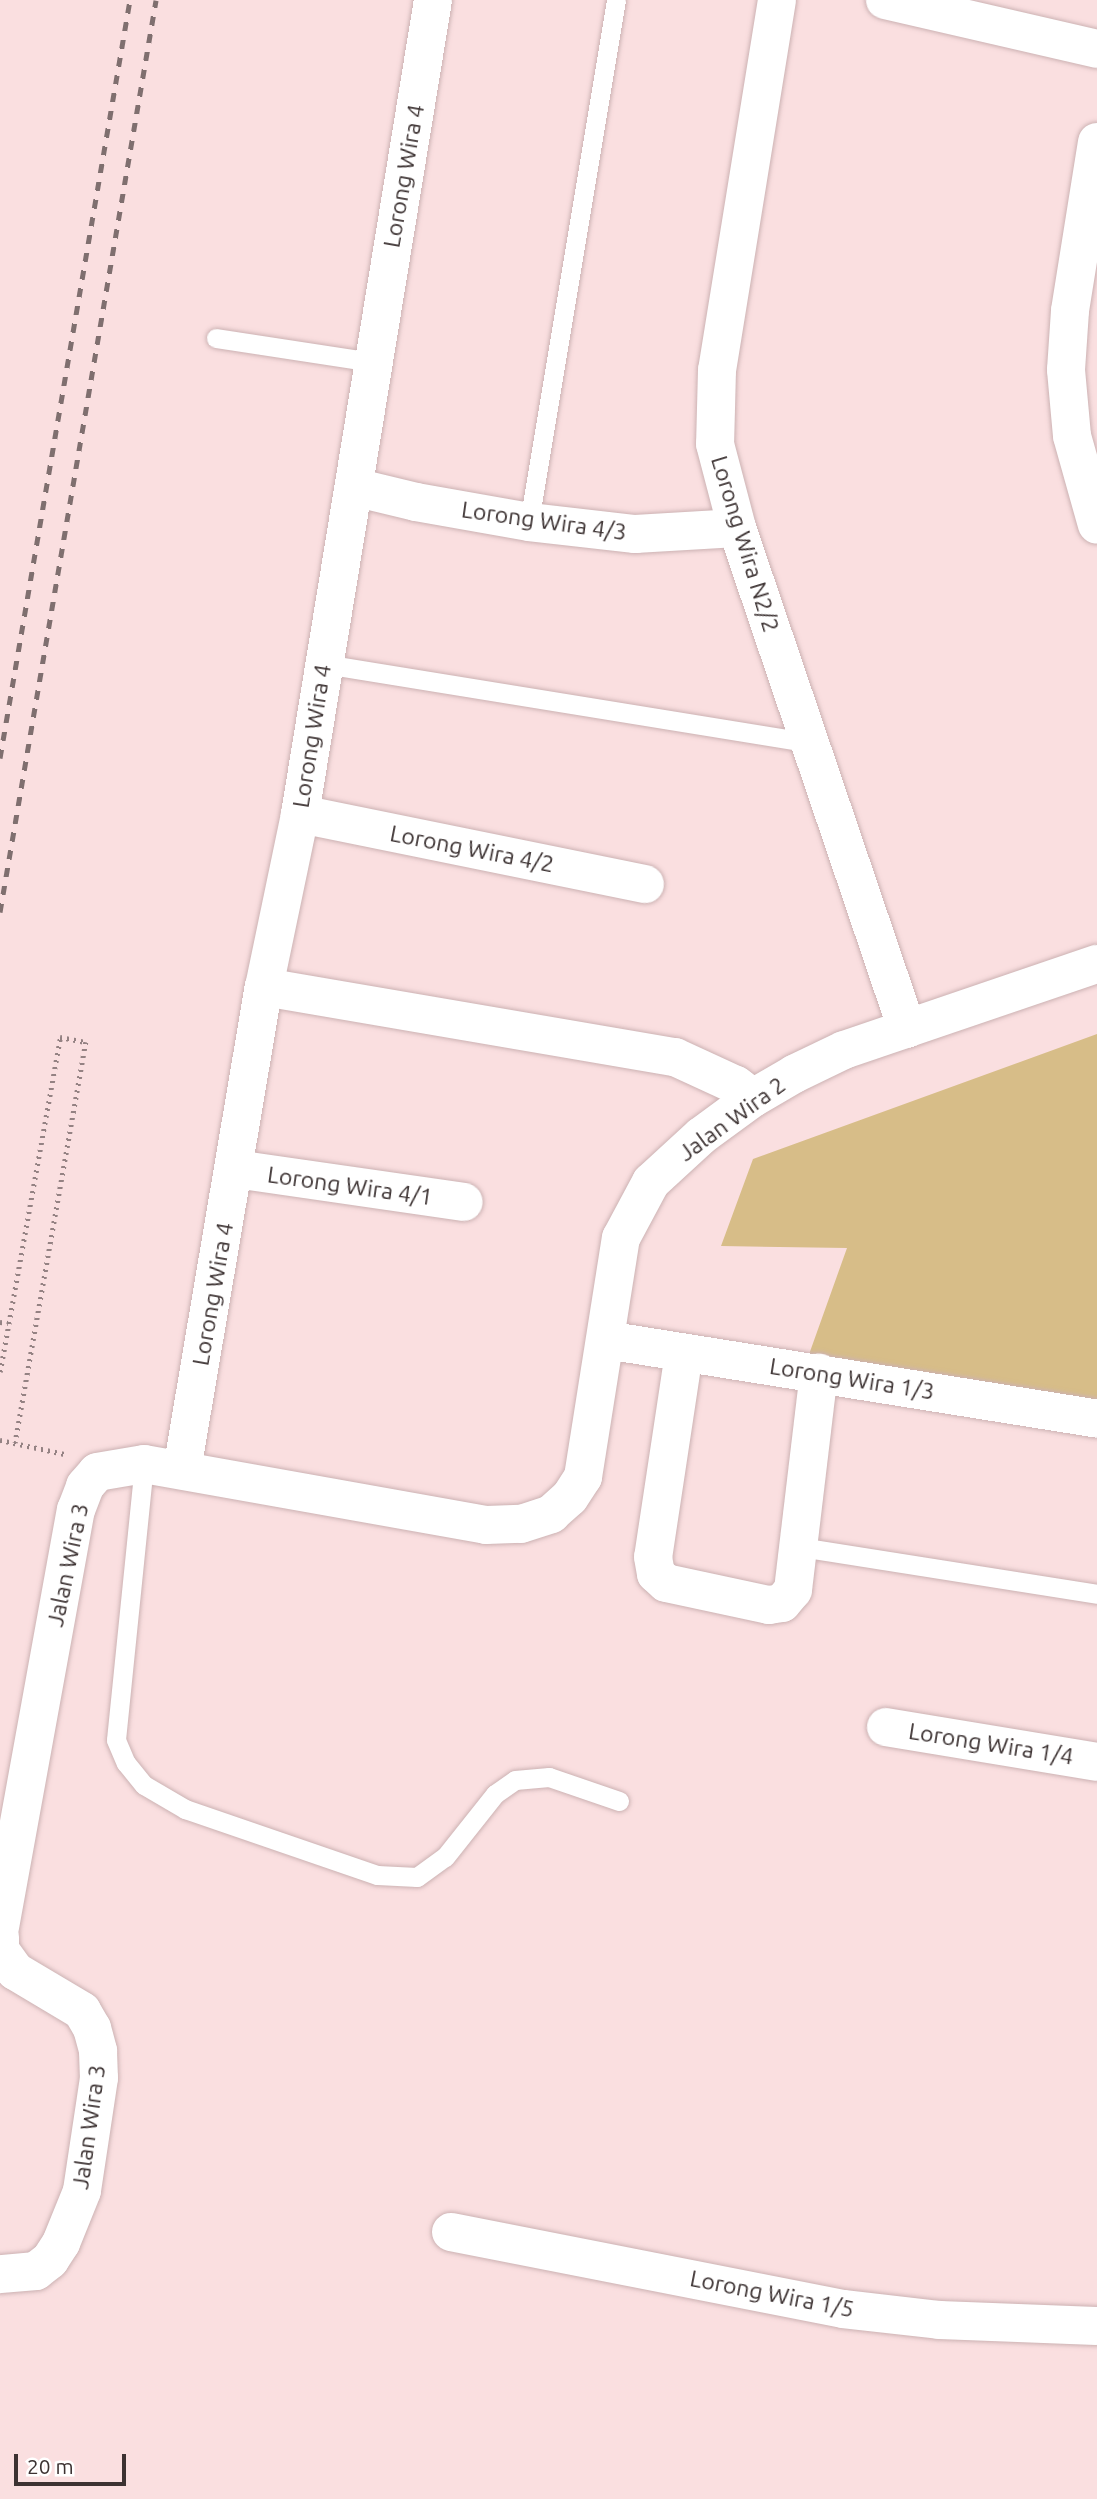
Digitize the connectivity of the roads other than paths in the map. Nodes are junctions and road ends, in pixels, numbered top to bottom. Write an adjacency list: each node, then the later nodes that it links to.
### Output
1 (433, 0): 8 (street, Lorong Wira 4)
2 (617, 0): 10 (lane)
3 (777, 0): 12 (street, Lorong Wira N2/2)
4 (885, 0): 5 (street)
5 (1097, 48)
6 (1097, 142): 11 (street)
7 (216, 338): 8 (lane)
8 (372, 362): 9 (street, Lorong Wira 4)
9 (354, 487): 10 (street, Lorong Wira 4/3); 13 (street, Lorong Wira 4)
10 (528, 522): 12 (street, Lorong Wira 4/3)
11 (1097, 525)
12 (737, 528): 14 (street, Lorong Wira N2/2)
13 (324, 664): 14 (lane); 15 (street, Lorong Wira 4)
14 (808, 742): 19 (street, Lorong Wira N2/2)
15 (300, 814): 16 (street, Lorong Wira 4/2); 18 (street, Lorong Wira 4)
16 (645, 884)
17 (1097, 964): 19 (street, Jalan Wira 2)
18 (264, 988): 20 (street); 21 (street, Lorong Wira 4)
19 (907, 1029): 20 (street, Jalan Wira 2)
20 (752, 1098): 23 (street, Jalan Wira 2)
21 (235, 1169): 22 (street, Lorong Wira 4/1); 28 (street, Lorong Wira 4)
22 (464, 1202)
23 (606, 1340): 24 (street, Lorong Wira 1/3); 29 (street, Jalan Wira 2)
24 (684, 1353): 25 (street, Lorong Wira 1/3); 30 (street)
25 (818, 1373): 26 (street, Lorong Wira 1/3); 30 (street)
26 (1097, 1419)
27 (144, 1464): 28 (street, Jalan Wira 3); 34 (lane); 35 (street, Jalan Wira 3)
28 (182, 1470): 29 (street, Jalan Wira 3)
29 (486, 1525)
30 (801, 1547): 31 (lane)
31 (1097, 1594)
32 (886, 1727): 33 (street, Lorong Wira 1/4)
33 (1097, 1762)
34 (619, 1801)
35 (0, 1927)
36 (0, 1937): 38 (street, Jalan Wira 3)
37 (451, 2232): 39 (street, Lorong Wira 1/5)
38 (0, 2274)
39 (1097, 2326)

